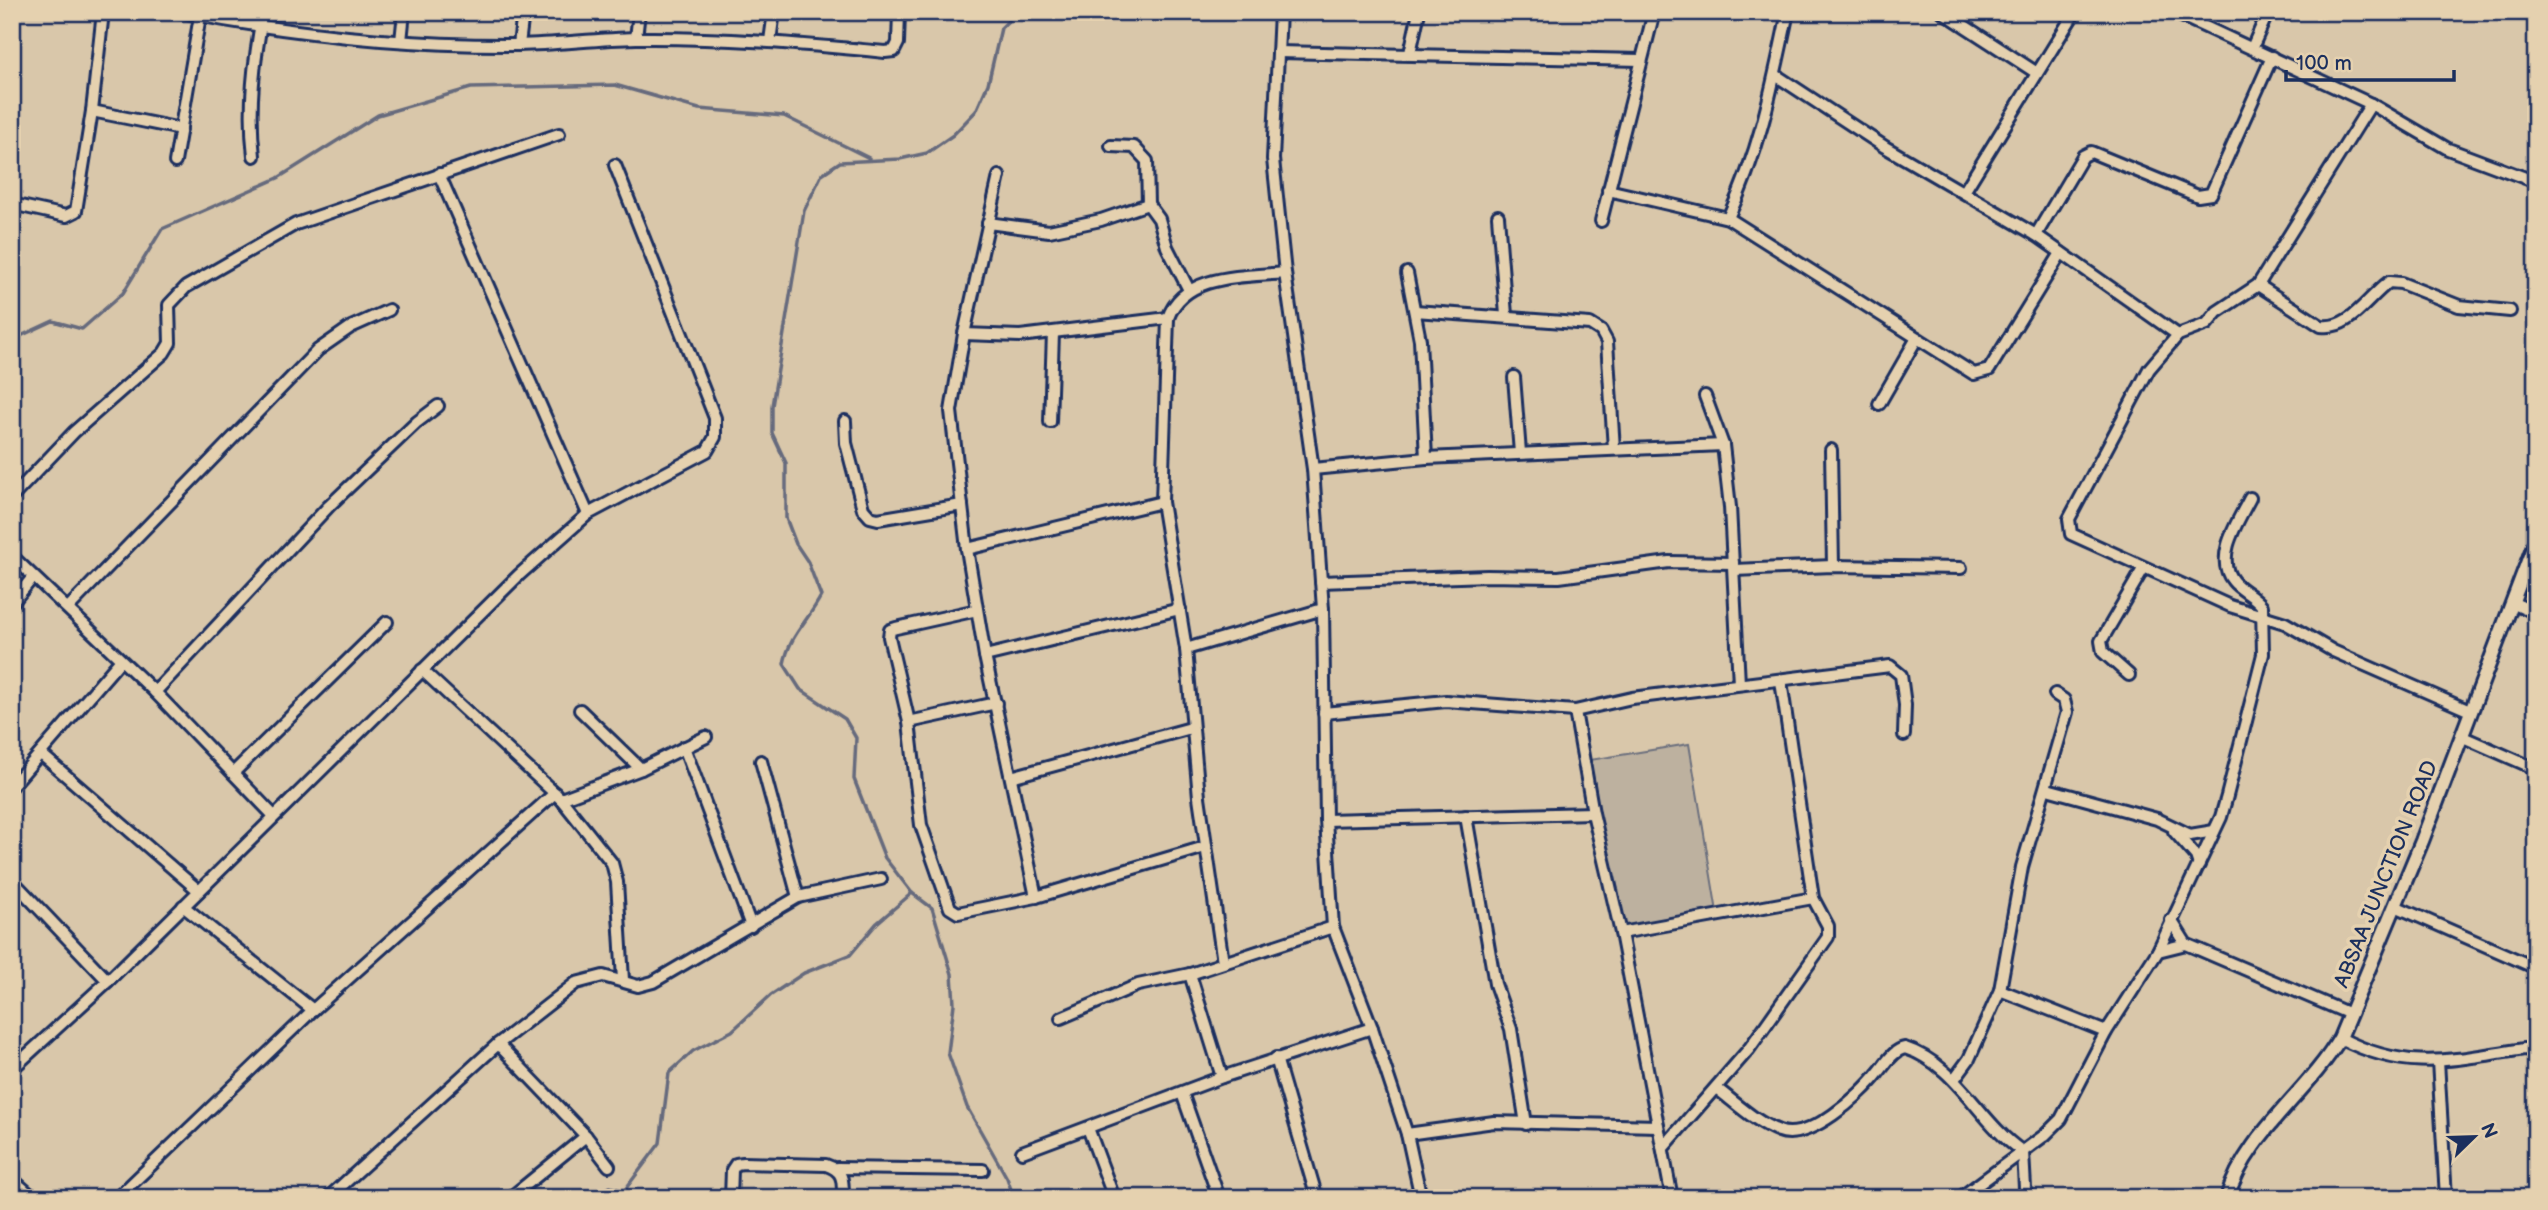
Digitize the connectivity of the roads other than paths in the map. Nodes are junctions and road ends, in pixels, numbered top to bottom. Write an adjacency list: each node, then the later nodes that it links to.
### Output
1 (103, 12): 31 (street)
2 (181, 12): 17 (street)
3 (263, 12): 18 (street)
4 (404, 12): 20 (street)
5 (523, 12): 22 (street)
6 (639, 12): 19 (street)
7 (774, 12): 21 (street)
8 (899, 12): 21 (street)
9 (1280, 12): 24 (street)
10 (1419, 12): 25 (street)
11 (1654, 12): 27 (street)
12 (1788, 12): 29 (street)
13 (1943, 12): 28 (street)
14 (2075, 12): 28 (street)
15 (2173, 12): 23 (street)
16 (2268, 12): 23 (street)
17 (200, 16): 18 (street); 32 (street)
18 (260, 28): 20 (street); 35 (street)
19 (636, 38): 21 (street); 22 (street)
20 (401, 41): 22 (street)
21 (770, 41)
22 (519, 45)
23 (2252, 48): 26 (street)
24 (1278, 52): 25 (street); 51 (street)
25 (1410, 53): 27 (street)
26 (2272, 57): 30 (street); 49 (street)
27 (1641, 60): 41 (street)
28 (2037, 73): 42 (street)
29 (1777, 76): 42 (street); 46 (street)
30 (2371, 104): 40 (street); 53 (street)
31 (92, 111): 32 (street); 43 (street)
32 (181, 129): 36 (street)
33 (559, 134): 38 (street)
34 (1111, 146): 44 (street)
35 (254, 156)
36 (175, 162)
37 (615, 165): 80 (street)
38 (439, 174): 76 (street); 80 (street)
39 (999, 176): 48 (street)
40 (2536, 183)
41 (1608, 190): 46 (street); 47 (street)
42 (1964, 192): 49 (street)
43 (12, 204)
44 (1149, 204): 48 (street); 54 (street)
45 (1498, 216): 58 (street)
46 (1728, 218): 63 (street)
47 (1601, 221)
48 (988, 223): 61 (street)
49 (2036, 235): 50 (street)
50 (2061, 253): 62 (street); 63 (street)
51 (1285, 273): 54 (street); 75 (street)
52 (1407, 273): 56 (street)
53 (2258, 285): 57 (street); 62 (street)
54 (1189, 290): 59 (street)
55 (389, 310): 92 (street)
56 (1415, 310): 58 (street); 74 (street)
57 (2510, 311)
58 (1506, 315): 71 (street)
59 (1168, 317): 60 (street); 78 (street)
60 (1054, 333): 61 (street); 69 (street)
61 (964, 334): 79 (street)
62 (2178, 335): 87 (street)
63 (1917, 338): 66 (street)
64 (1514, 377): 73 (street)
65 (1706, 396): 70 (street)
66 (1879, 404)
67 (438, 406): 106 (street)
68 (845, 421): 79 (street)
69 (1050, 422)
70 (1723, 445): 71 (street); 85 (street)
71 (1614, 449): 73 (street)
72 (1831, 450): 84 (street)
73 (1520, 453): 74 (street)
74 (1426, 457): 75 (street)
75 (1313, 469): 89 (street)
76 (12, 497)
77 (2250, 498): 97 (street)
78 (1162, 502): 82 (street); 93 (street)
79 (962, 505): 82 (street)
80 (588, 514): 102 (street)
81 (2536, 540): 91 (street, ABSAA JUNCTION ROAD)
82 (967, 549): 95 (street)
83 (12, 556): 88 (street)
84 (1833, 566): 85 (street); 86 (street)
85 (1734, 567): 89 (street); 105 (street)
86 (1961, 568)
87 (2143, 569): 97 (street); 103 (street)
88 (33, 578): 90 (street); 92 (street)
89 (1321, 582): 94 (street)
90 (12, 603)
91 (2512, 603): 96 (street); 111 (street, ABSAA JUNCTION ROAD)
92 (69, 607): 101 (street)
93 (1180, 609): 99 (street); 100 (street)
94 (1323, 609): 99 (street); 112 (street)
95 (977, 610): 100 (street); 113 (street)
96 (2536, 613)
97 (2264, 617): 111 (street); 133 (street)
98 (387, 622): 123 (street)
99 (1186, 649): 114 (street)
100 (985, 656): 108 (street)
101 (120, 661): 106 (street); 119 (street)
102 (422, 670): 127 (street); 129 (street)
103 (2129, 675)
104 (1781, 681): 105 (street); 115 (street); 141 (street)
105 (1739, 684): 110 (street)
106 (155, 692): 123 (street)
107 (2054, 694): 126 (street)
108 (996, 704): 113 (street); 124 (street)
109 (580, 710): 121 (street)
110 (1575, 710): 112 (street); 128 (street)
111 (2470, 711): 117 (street, ABSAA JUNCTION ROAD)
112 (1324, 712): 131 (street)
113 (909, 722): 140 (street)
114 (1191, 728): 124 (street); 134 (street)
115 (1904, 734)
116 (706, 737): 118 (street)
117 (2463, 737): 122 (street); 143 (street, ABSAA JUNCTION ROAD)
118 (684, 747): 121 (street); 145 (street)
119 (41, 754): 125 (street); 138 (street)
120 (761, 761): 139 (street)
121 (641, 769): 127 (street)
122 (2536, 769)
123 (233, 774): 129 (street)
124 (1011, 777): 140 (street)
125 (12, 786)
126 (2047, 789): 132 (street); 155 (street)
127 (558, 796): 153 (street); 156 (street)
128 (1593, 813): 130 (street); 147 (street)
129 (275, 816): 138 (street)
130 (1465, 816): 131 (street); 171 (street)
131 (1326, 820): 146 (street)
132 (2172, 829): 133 (street); 135 (street)
133 (2214, 831): 135 (street)
134 (1205, 847): 140 (street); 150 (street)
135 (2199, 865): 144 (street)
136 (881, 879): 139 (street)
137 (12, 880): 154 (street)
138 (199, 891): 142 (street)
139 (798, 897): 145 (street)
140 (1036, 897)
141 (1813, 898): 147 (street); 169 (street)
142 (183, 906): 154 (street); 156 (street)
143 (2395, 906): 151 (street); 157 (street, ABSAA JUNCTION ROAD)
144 (2171, 920): 148 (street); 149 (street)
145 (751, 926): 153 (street)
146 (1333, 926): 150 (street); 159 (street)
147 (1621, 933): 172 (street)
148 (2186, 944): 149 (street); 157 (street)
149 (2158, 951): 160 (street)
150 (1223, 962): 152 (street)
151 (2536, 968)
152 (1190, 974): 158 (street); 167 (street)
153 (623, 980): 162 (street)
154 (108, 981): 166 (street)
155 (2000, 990): 160 (street); 168 (street)
156 (313, 1010): 184 (street)
157 (2350, 1014): 161 (street, ABSAA JUNCTION ROAD)
158 (1061, 1018)
159 (1372, 1028): 164 (street); 174 (street)
160 (2106, 1032): 178 (street)
161 (2340, 1038): 165 (street); 196 (street, ABSAA JUNCTION ROAD)
162 (498, 1044): 175 (street); 185 (street)
163 (2536, 1051): 165 (street)
164 (1276, 1058): 167 (street); 191 (street)
165 (2438, 1061): 197 (street)
166 (12, 1069)
167 (1222, 1077): 170 (street)
168 (1955, 1078): 169 (street); 178 (street)
169 (1716, 1088): 176 (street)
170 (1182, 1093): 173 (street); 190 (street)
171 (1526, 1124): 172 (street); 174 (street)
172 (1658, 1126): 176 (street)
173 (1088, 1128): 177 (street); 189 (street)
174 (1407, 1133): 192 (street)
175 (586, 1136): 179 (street); 186 (street)
176 (1663, 1149): 193 (street)
177 (1022, 1152)
178 (2022, 1152): 194 (street); 195 (street)
179 (609, 1166)
180 (837, 1168): 181 (street); 187 (street); 188 (street)
181 (983, 1170)
182 (12, 1179): 183 (street)
183 (34, 1198)
184 (117, 1198)
185 (328, 1198)
186 (510, 1198)
187 (732, 1198)
188 (843, 1198)
189 (1114, 1198)
190 (1219, 1198)
191 (1317, 1198)
192 (1421, 1198)
193 (1672, 1198)
194 (1960, 1198)
195 (2029, 1198)
196 (2227, 1198)
197 (2446, 1198)

